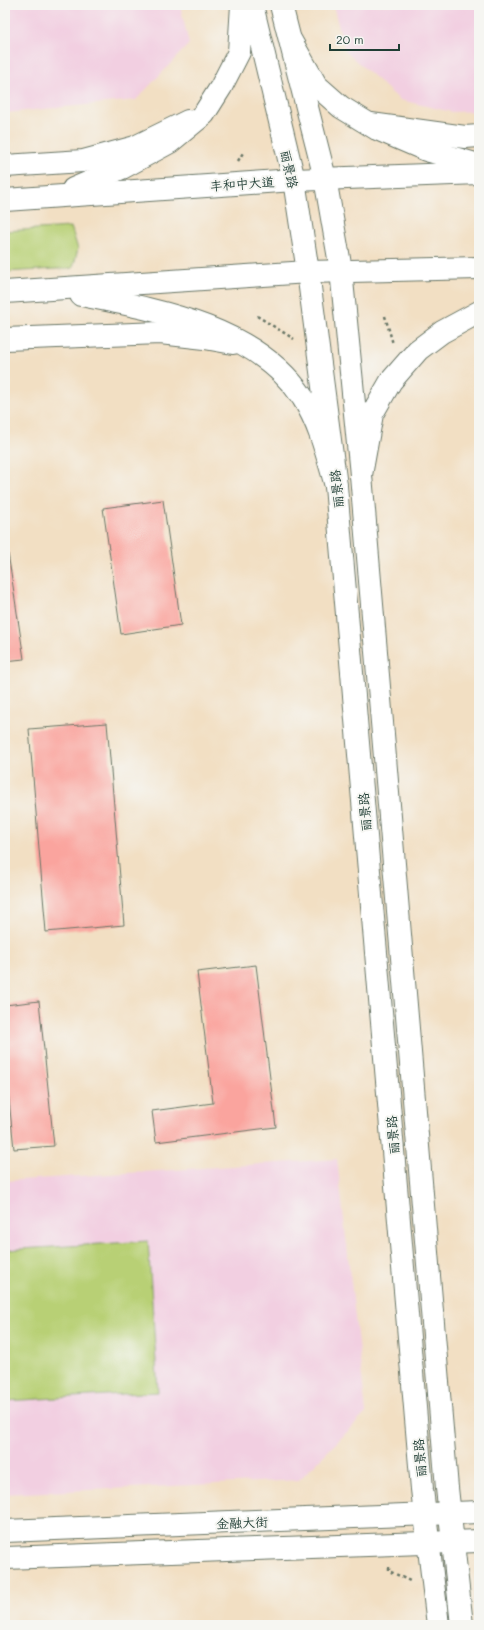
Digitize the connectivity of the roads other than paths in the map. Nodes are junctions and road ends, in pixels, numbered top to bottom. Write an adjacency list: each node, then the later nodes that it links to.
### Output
1 (242, 5): 5 (street)
2 (252, 5): 12 (street, 丽景路)
3 (281, 5): 4 (street, 丽景路)
4 (291, 41): 6 (street); 11 (street, 丽景路)
5 (204, 114): 9 (street); 13 (street)
6 (368, 124): 7 (street); 8 (street)
7 (479, 136)
8 (479, 165)
9 (5, 166)
10 (479, 173): 11 (street, 丰和中大道)
11 (325, 178): 12 (street, 丰和中大道); 16 (street, 丽景路)
12 (294, 180): 13 (street, 丰和中大道); 17 (street, 丽景路)
13 (57, 196): 14 (street, 丰和中大道)
14 (5, 200)
15 (479, 268): 16 (street)
16 (341, 270): 17 (street); 25 (street, 丽景路)
17 (308, 272): 18 (street); 26 (street, 丽景路)
18 (50, 289): 19 (street); 24 (street)
19 (5, 292)
20 (479, 312): 22 (street)
21 (479, 323): 22 (street)
22 (442, 332): 25 (street)
23 (5, 339): 24 (street)
24 (247, 346): 26 (street)
25 (361, 475): 28 (street, 丽景路)
26 (336, 486): 29 (street, 丽景路)
27 (479, 1512): 28 (street, 金融大街)
28 (450, 1514): 29 (street, 金融大街); 33 (street, 丽景路)
29 (424, 1515): 30 (street, 金融大街); 32 (street, 丽景路)
30 (5, 1531)
31 (479, 1541): 33 (street, 金融大街)
32 (428, 1542): 33 (street, 金融大街); 34 (street, 金融大街); 35 (street, 丽景路)
33 (452, 1542): 36 (street, 丽景路)
34 (5, 1558)
35 (438, 1625)
36 (462, 1625)

